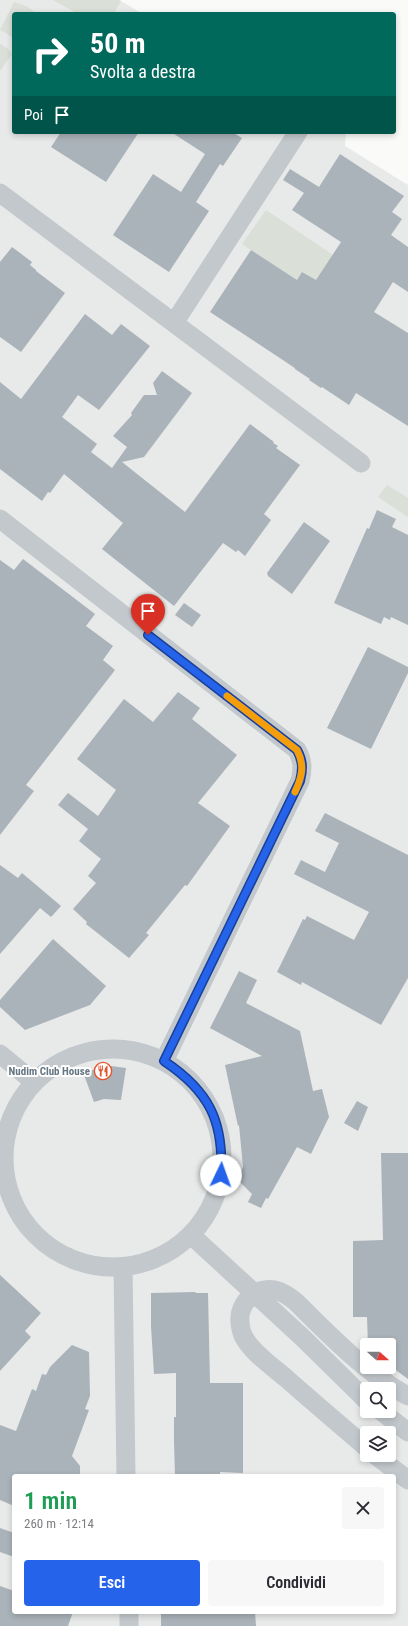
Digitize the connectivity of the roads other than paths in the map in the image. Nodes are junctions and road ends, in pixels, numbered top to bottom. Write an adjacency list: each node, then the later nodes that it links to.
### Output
1 (297, 134): 3 (street)
2 (0, 193): 3 (street)
3 (174, 323): 4 (street)
4 (361, 463)
5 (0, 519): 7 (street)
6 (0, 1054): 8 (street)
7 (164, 1061): 8 (street); 9 (street)
8 (34, 1082): 10 (street)
9 (191, 1235): 10 (street); 11 (street)
10 (123, 1267): 18 (street)
11 (253, 1294): 12 (street); 13 (street); 16 (street)
12 (360, 1394)
13 (408, 1396)
14 (389, 1418): 15 (street)
15 (408, 1432)
16 (360, 1442)
17 (384, 1462): 19 (street)
18 (126, 1474)
19 (408, 1480)
20 (128, 1614): 21 (street)
21 (129, 1626)

